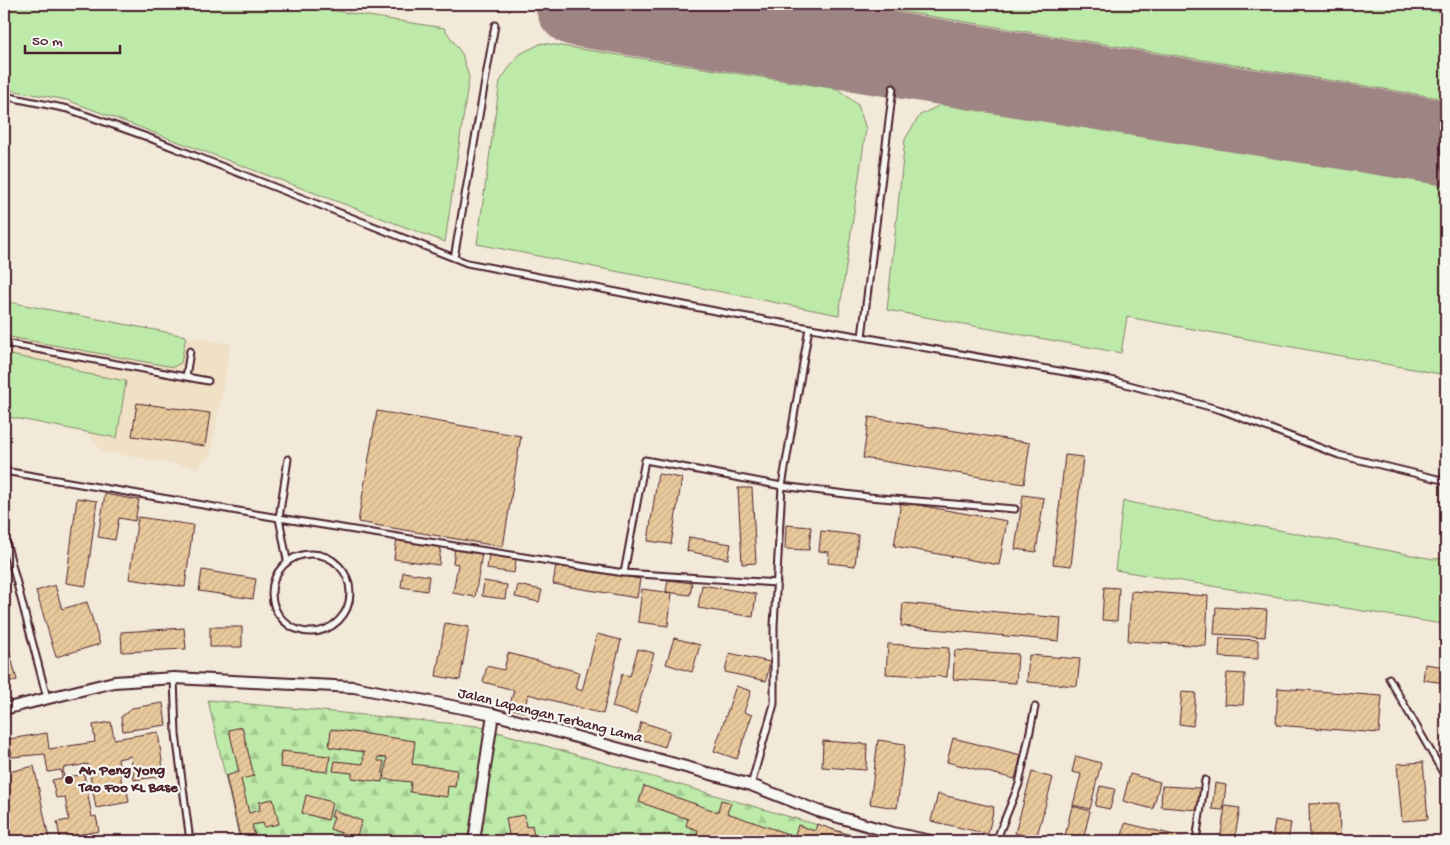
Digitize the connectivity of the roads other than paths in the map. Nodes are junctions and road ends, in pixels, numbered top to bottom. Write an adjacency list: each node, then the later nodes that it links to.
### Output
1 (495, 25): 4 (lane)
2 (893, 88): 6 (lane)
3 (4, 96): 4 (lane)
4 (454, 258): 5 (lane)
5 (809, 328): 6 (lane); 14 (lane)
6 (862, 337): 13 (lane)
7 (4, 343): 9 (lane)
8 (190, 351): 9 (lane)
9 (186, 377): 10 (lane)
10 (208, 381)
11 (288, 459): 16 (lane)
12 (4, 471): 16 (lane)
13 (1446, 481)
14 (782, 486): 15 (lane); 19 (lane); 20 (lane)
15 (1015, 509)
16 (279, 518): 18 (lane); 19 (lane)
17 (4, 534): 23 (lane)
18 (287, 560): 18 (lane)
19 (624, 573): 20 (lane)
20 (777, 583): 29 (lane)
21 (174, 678): 23 (street, Jalan Lapangan Terbang Lama); 26 (street, Jalan Lapangan Terbang Lama); 31 (lane)
22 (1389, 678): 27 (lane)
23 (47, 698): 25 (street, Jalan Lapangan Terbang Lama)
24 (1035, 707): 34 (lane)
25 (4, 709)
26 (493, 714): 29 (street, Jalan Lapangan Terbang Lama); 32 (street)
27 (1446, 778)
28 (1205, 780): 35 (lane)
29 (750, 785): 30 (street, Jalan Lapangan Terbang Lama)
30 (894, 837): 33 (street, Jalan Lapangan Terbang Lama)
31 (190, 841)
32 (474, 841)
33 (931, 841)
34 (996, 841)
35 (1196, 841)

